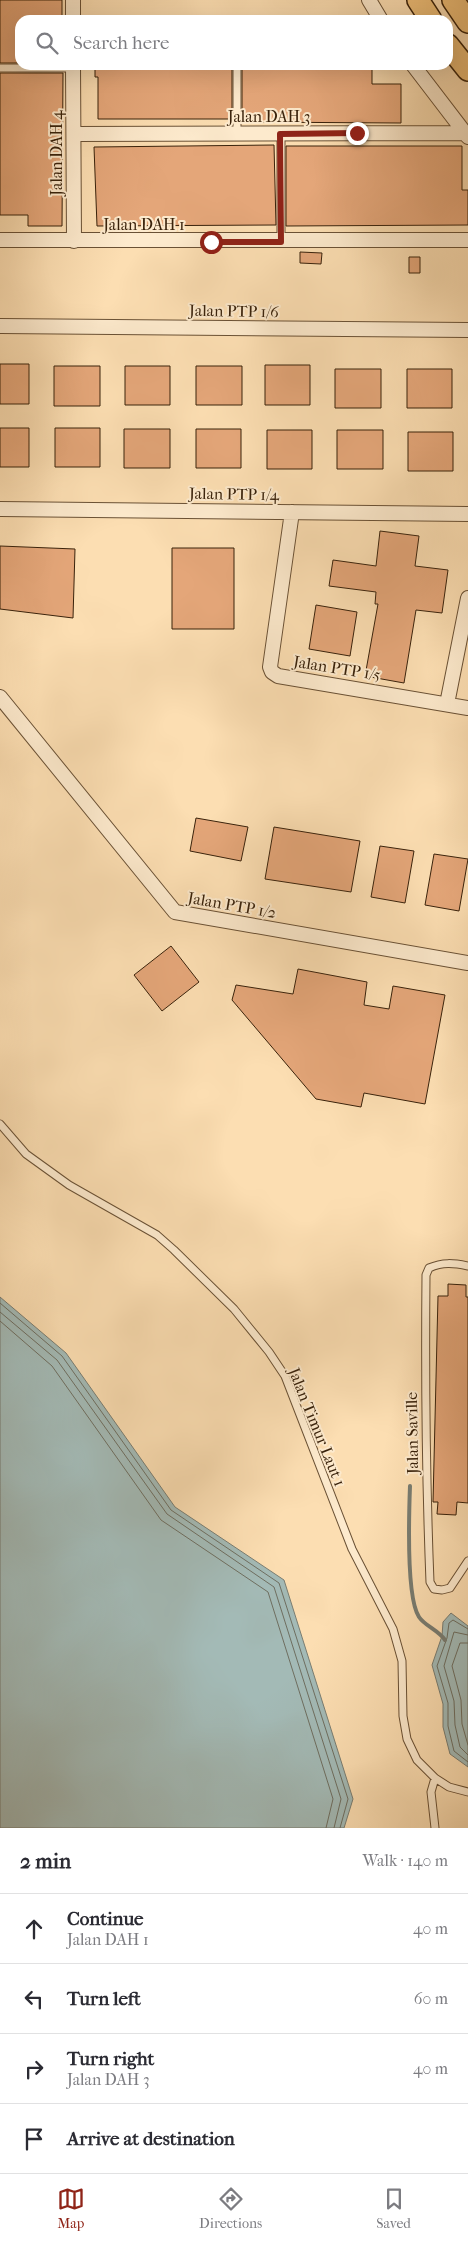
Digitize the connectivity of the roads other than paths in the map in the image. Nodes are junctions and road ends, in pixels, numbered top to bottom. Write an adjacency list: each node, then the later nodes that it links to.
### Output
1 (73, 0): 5 (street)
2 (369, 0): 6 (street)
3 (418, 0): 7 (main road)
4 (453, 0): 8 (main road)
5 (73, 15)
6 (377, 15)
7 (428, 15)
8 (468, 22)
9 (453, 51): 15 (main road)
10 (0, 68): 11 (lane)
11 (15, 68)
12 (73, 70): 16 (street, Jalan DAH 4)
13 (237, 70): 17 (lane)
14 (417, 70): 19 (street)
15 (468, 70)
16 (74, 134): 17 (street, Jalan DAH 3); 22 (street, Jalan DAH 4)
17 (237, 134): 18 (street, Jalan DAH 3)
18 (280, 134): 19 (street, Jalan DAH 3); 23 (lane)
19 (466, 135)
20 (0, 240): 22 (street, Jalan DAH 1)
21 (468, 240): 23 (street, Jalan DAH 1)
22 (74, 241): 23 (street, Jalan DAH 1)
23 (281, 242)
24 (0, 326): 25 (street, Jalan PTP 1/6)
25 (468, 330)
26 (0, 509): 27 (street, Jalan PTP 1/4)
27 (292, 512): 28 (street, Jalan PTP 1/4); 31 (street, Jalan PTP 1/5)
28 (468, 514)
29 (468, 598): 31 (street)
30 (0, 697): 33 (street, Jalan PTP 1/2)
31 (447, 704): 32 (street, Jalan PTP 1/5)
32 (468, 708)
33 (468, 963)
34 (0, 1124): 37 (lane, Jalan Timur Laut 1)
35 (468, 1266): 36 (lane, Jalan Saville)
36 (468, 1562)
37 (436, 1778): 38 (lane, Jalan Timur Laut 1); 39 (lane)
38 (468, 1792)
39 (435, 1828)

